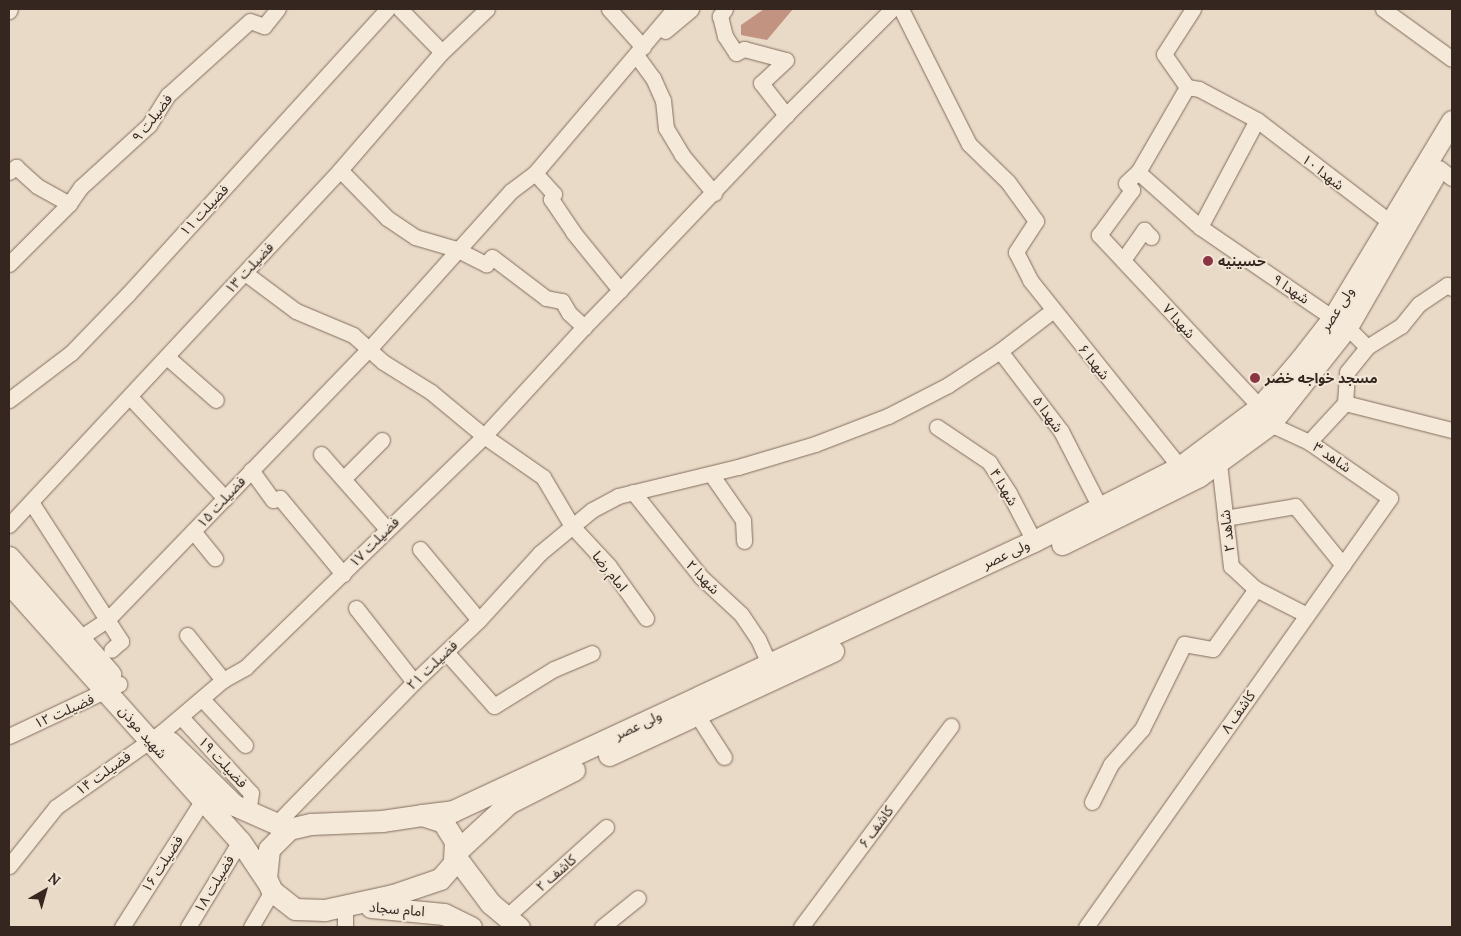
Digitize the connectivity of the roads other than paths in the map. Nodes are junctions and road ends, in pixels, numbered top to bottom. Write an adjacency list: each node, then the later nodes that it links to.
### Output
1 (278, 9): 27 (street, فضیلت ۹)
2 (387, 9): 45 (street, فضیلت ۱۱)
3 (400, 9): 13 (street)
4 (487, 9): 13 (street, فضیلت ۱۳)
5 (609, 9): 14 (street)
6 (674, 9): 14 (street)
7 (691, 9): 14 (street)
8 (725, 9): 17 (street)
9 (892, 9): 17 (street, فضیلت ۱۷)
10 (901, 9): 37 (street, شهدا ۶)
11 (1193, 9): 16 (street)
12 (1383, 9): 15 (street)
13 (442, 52): 21 (street, فضیلت ۱۳)
14 (637, 54): 24 (street, فضیلت ۱۵); 26 (street)
15 (1452, 59)
16 (1193, 88): 18 (street, شهدا ۱۰); 23 (street)
17 (786, 115): 26 (street, فضیلت ۱۷)
18 (1257, 120): 28 (street, شهدا ۱۰); 29 (street)
19 (1452, 121): 28 (main road, ولی عصر)
20 (1452, 147): 25 (main road, ولی عصر)
21 (340, 170): 31 (street); 34 (street, فضیلت ۱۳)
22 (9, 172): 27 (street)
23 (1138, 172): 29 (street, شهدا ۹); 32 (street, شهدا ۷)
24 (534, 173): 31 (street, فضیلت ۱۵); 36 (street)
25 (1446, 173): 28 (main road, ولی عصر)
26 (714, 192): 36 (street, فضیلت ۱۷)
27 (68, 204): 33 (street, فضیلت ۹)
28 (1396, 226): 38 (main road, ولی عصر)
29 (1200, 227): 38 (street, شهدا ۹)
30 (1151, 238): 32 (street)
31 (456, 249): 39 (street); 41 (street, فضیلت ۱۵)
32 (1123, 260): 48 (street, شهدا ۷)
33 (9, 264)
34 (245, 273): 41 (street, امام رضا); 43 (street, فضیلت ۱۳)
35 (1452, 288): 40 (street)
36 (620, 290): 39 (street, فضیلت ۱۷)
37 (1052, 311): 42 (street, فضیلت ۲۱); 56 (street, شهدا ۶)
38 (1340, 322): 40 (street, شهدا ۹); 48 (main road, ولی عصر)
39 (584, 327): 51 (street, فضیلت ۱۷)
40 (1367, 347): 47 (street)
41 (370, 348): 51 (street, امام رضا); 57 (street, فضیلت ۱۵)
42 (1000, 351): 58 (street, فضیلت ۲۱); 64 (street, شهدا ۵)
43 (167, 358): 44 (street, فضیلت ۱۳); 46 (street)
44 (130, 397): 61 (street); 63 (street, فضیلت ۱۳)
45 (9, 400)
46 (216, 400)
47 (1345, 403): 50 (street); 53 (street)
48 (1265, 415): 53 (street, شاهد ۳); 55 (main road, ولی عصر); 56 (main road, ولی عصر)
49 (937, 427): 71 (street, شهدا ۴)
50 (1452, 430)
51 (484, 436): 67 (street, امام رضا); 68 (street, فضیلت ۱۷)
52 (382, 440): 59 (street)
53 (1309, 442): 62 (street, شاهد ۳)
54 (321, 454): 59 (street)
55 (1219, 463): 65 (street, شاهد ۲); 89 (main road, ولی عصر)
56 (1180, 467): 64 (main road, ولی عصر)
57 (251, 470): 61 (street, فضیلت ۱۵); 76 (street)
58 (711, 474): 60 (street, فضیلت ۲۱); 70 (street)
59 (343, 479): 68 (street)
60 (633, 492): 67 (street, فضیلت ۲۱); 89 (street, شهدا ۲)
61 (225, 498): 69 (street, فضیلت ۱۵)
62 (1390, 498): 75 (street, کاشف ۸)
63 (30, 502): 66 (street, فضیلت ۱۳); 82 (street)
64 (1101, 509): 71 (main road, ولی عصر)
65 (1225, 518): 75 (street); 78 (street, شاهد ۲)
66 (9, 525)
67 (572, 526): 81 (street, امام رضا); 83 (street, فضیلت ۲۱)
68 (386, 529): 76 (street, فضیلت ۱۷)
69 (193, 531): 74 (street); 82 (street, فضیلت ۱۵)
70 (744, 541)
71 (1034, 541): 89 (main road, ولی عصر)
72 (420, 549): 83 (street)
73 (9, 558): 85 (main road, شهید موذن)
74 (215, 558)
75 (1343, 565): 80 (street, کاشف ۸)
76 (342, 574): 90 (street, فضیلت ۱۷)
77 (9, 583): 85 (main road, شهید موذن)
78 (1256, 589): 80 (street, شاهد ۲); 102 (street)
79 (356, 608): 91 (street)
80 (1307, 615): 123 (street, کاشف ۸)
81 (646, 618)
82 (108, 619): 85 (street, فضیلت ۱۵); 86 (street)
83 (479, 620): 87 (street, فضیلت ۲۱)
84 (187, 635): 90 (street)
85 (72, 643): 92 (main road, شهید موذن)
86 (111, 650)
87 (446, 652): 88 (street); 91 (street, فضیلت ۲۱)
88 (592, 653)
89 (773, 671): 94 (main road, ولی عصر); 104 (main road, ولی عصر)
90 (223, 680): 93 (street, فضیلت ۱۷)
91 (414, 682): 105 (street, فضیلت ۲۱)
92 (113, 688): 97 (street, فضیلت ۱۲); 98 (main road, شهید موذن)
93 (202, 699): 95 (street, فضیلت ۱۷); 99 (street)
94 (696, 715): 100 (street); 107 (main road, ولی عصر)
95 (181, 717): 98 (street, فضیلت ۱۷); 103 (street, فضیلت ۱۹)
96 (951, 726): 122 (street, کاشف ۶)
97 (9, 736)
98 (155, 736): 101 (main road, شهید موذن); 103 (main road, شهید موذن); 110 (street, فضیلت ۱۴)
99 (245, 745)
100 (724, 757)
101 (203, 800): 108 (main road, شهید موذن); 116 (street, فضیلت ۱۶)
102 (1092, 802)
103 (248, 812): 105 (main road, شهید موذن)
104 (422, 815): 105 (main road, ولی عصر); 109 (main road)
105 (283, 826): 112 (main road)
106 (606, 827): 115 (street, کاشف ۲)
107 (479, 828): 109 (main road, ولی عصر); 111 (main road)
108 (240, 841): 112 (main road, شهید موذن); 117 (street, فضیلت ۱۸)
109 (456, 854): 111 (main road); 114 (main road, ولی عصر)
110 (9, 866)
111 (473, 881): 115 (main road)
112 (271, 889): 114 (main road, شهید موذن); 118 (street)
113 (638, 898): 121 (street)
114 (348, 906): 119 (street); 120 (main road, امام سجاد)
115 (512, 922)
116 (122, 927)
117 (188, 927)
118 (251, 927)
119 (345, 927)
120 (468, 927)
121 (602, 927)
122 (801, 927)
123 (1086, 927)

